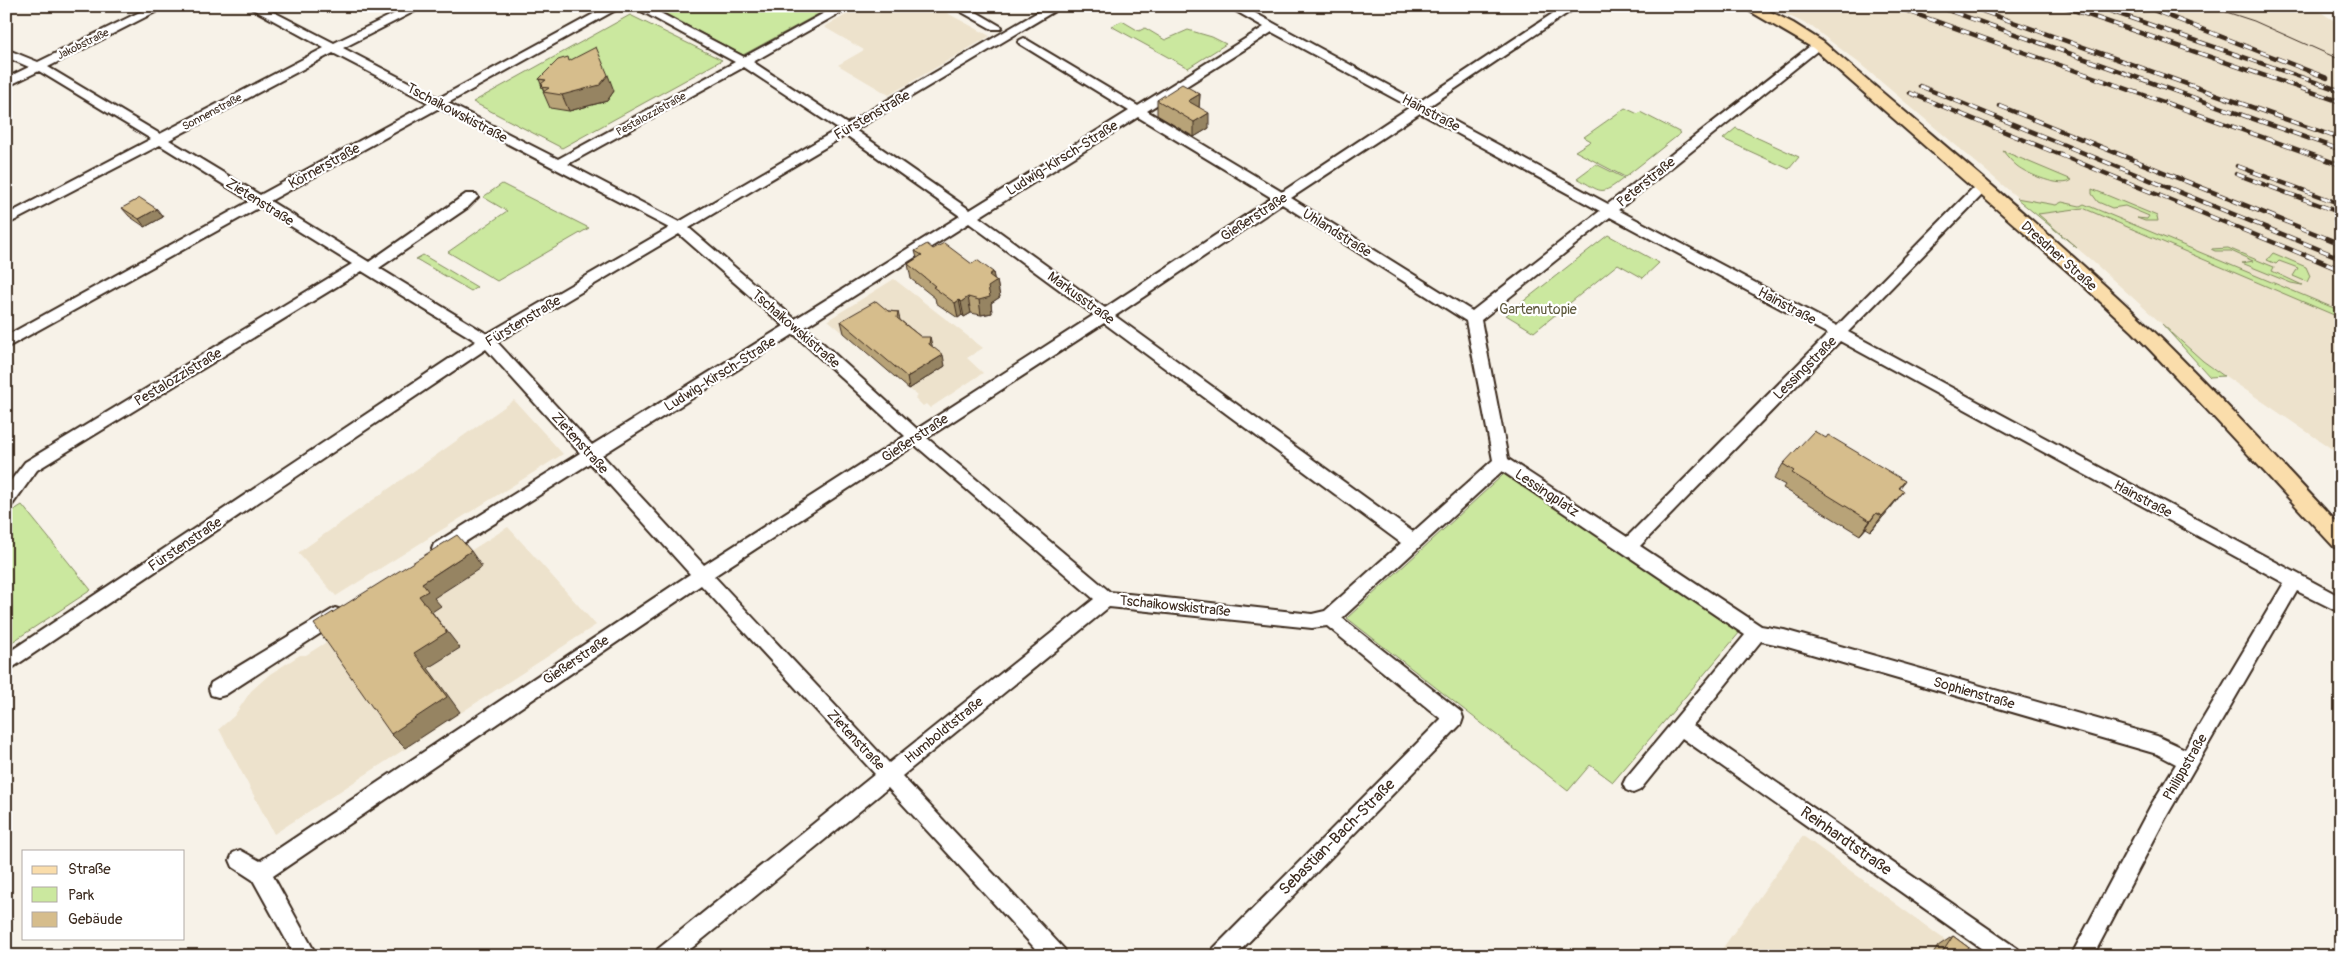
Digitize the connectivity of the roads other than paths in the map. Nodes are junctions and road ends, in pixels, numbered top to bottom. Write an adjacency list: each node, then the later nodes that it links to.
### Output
1 (161, 6): 19 (street, Jakobstraße)
2 (253, 6): 16 (street, Tschaikowskistraße)
3 (617, 6): 21 (street, Körnerstraße)
4 (638, 6): 18 (street, Markusstraße)
5 (846, 6): 18 (street, Pestalozzistraße)
6 (958, 6): 12 (street)
7 (1058, 6): 24 (street, Fürstenstraße)
8 (1233, 6): 13 (street, Hainstraße)
9 (1572, 6): 22 (street, Gießerstraße)
10 (1748, 6): 15 (main road, Dresdner Straße)
11 (410, 8): 16 (street, Sonnenstraße)
12 (996, 27)
13 (1272, 27): 22 (street, Hainstraße); 23 (street, Ludwig-Kirsch-Straße)
14 (1024, 42): 23 (street, Uhlandstraße)
15 (1818, 45): 27 (main road, Dresdner Straße); 31 (street, Peterstraße)
16 (333, 48): 21 (street, Tschaikowskistraße); 25 (street, Sonnenstraße)
17 (6, 52): 19 (street, Zietenstraße)
18 (744, 62): 24 (street, Markusstraße); 26 (street, Pestalozzistraße)
19 (38, 65): 20 (street, Jakobstraße); 25 (street, Zietenstraße)
20 (6, 82)
21 (438, 103): 26 (street, Tschaikowskistraße); 30 (street, Körnerstraße)
22 (1421, 108): 29 (street, Gießerstraße); 31 (street, Hainstraße)
23 (1138, 110): 29 (street, Uhlandstraße); 32 (street, Ludwig-Kirsch-Straße)
24 (847, 130): 32 (street, Markusstraße); 34 (street, Fürstenstraße)
25 (161, 140): 30 (street, Zietenstraße); 33 (street, Sonnenstraße)
26 (557, 165): 34 (street, Tschaikowskistraße)
27 (1982, 188): 39 (street, Lessingstraße); 46 (main road, Dresdner Straße)
28 (470, 197): 35 (street, Pestalozzistraße)
29 (1282, 198): 36 (street, Gießerstraße); 37 (street, Uhlandstraße)
30 (260, 202): 35 (street, Zietenstraße); 41 (street, Körnerstraße)
31 (1610, 211): 37 (street, Peterstraße); 39 (street, Hainstraße)
32 (970, 217): 36 (street, Markusstraße); 38 (street, Ludwig-Kirsch-Straße)
33 (6, 221)
34 (680, 228): 38 (street, Tschaikowskistraße); 40 (street, Fürstenstraße)
35 (365, 267): 40 (street, Zietenstraße); 45 (street, Pestalozzistraße)
36 (1105, 315): 42 (street, Gießerstraße); 47 (street, Markusstraße)
37 (1473, 318): 44 (street)
38 (794, 326): 42 (street, Tschaikowskistraße); 43 (street, Ludwig-Kirsch-Straße)
39 (1839, 333): 48 (street, Lessingstraße); 51 (street, Hainstraße)
40 (487, 341): 43 (street, Zietenstraße); 57 (street, Fürstenstraße)
41 (6, 343)
42 (916, 437): 50 (street, Gießerstraße); 52 (street, Tschaikowskistraße)
43 (591, 455): 49 (street, Ludwig-Kirsch-Straße); 50 (street, Zietenstraße)
44 (1500, 462): 47 (street, Lessingplatz); 48 (street, Lessingplatz)
45 (6, 500)
46 (2341, 541)
47 (1412, 542): 55 (street, Lessingplatz)
48 (1628, 547): 56 (street, Lessingplatz)
49 (428, 557)
50 (702, 575): 61 (street, Zietenstraße); 64 (street, Gießerstraße)
51 (2294, 581): 54 (street, Hainstraße); 60 (street, Philippstraße)
52 (1106, 599): 55 (street, Tschaikowskistraße); 61 (street, Humboldtstraße)
53 (352, 604): 58 (street)
54 (2341, 606)
55 (1330, 618): 68 (street, Sebastian-Bach-Straße)
56 (1757, 633): 59 (street); 60 (street, Sophienstraße)
57 (6, 664)
58 (218, 688)
59 (1681, 727): 62 (street); 69 (street, Reinhardtstraße)
60 (2188, 761): 70 (street, Philippstraße)
61 (888, 775): 66 (street, Humboldtstraße); 67 (street, Zietenstraße)
62 (1633, 784)
63 (240, 860): 64 (street)
64 (260, 873): 65 (street)
65 (307, 956)
66 (665, 956)
67 (1057, 956)
68 (1220, 956)
69 (2011, 956)
70 (2081, 956)

